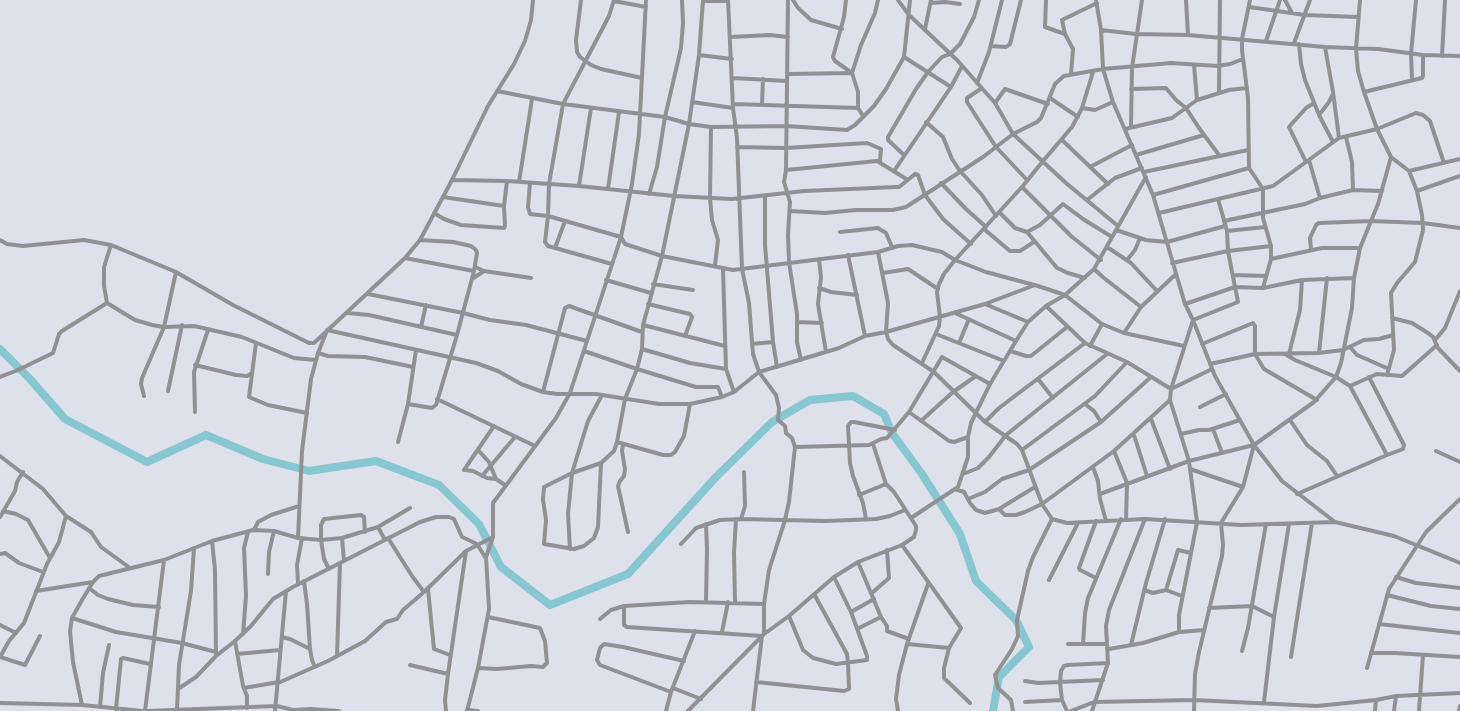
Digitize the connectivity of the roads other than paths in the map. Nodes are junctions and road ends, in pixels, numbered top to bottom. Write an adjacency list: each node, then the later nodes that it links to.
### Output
1 (533, 0): 85 (street)
2 (581, 0): 64 (street)
3 (614, 0): 31 (street); 64 (street)
4 (646, 0): 31 (street)
5 (682, 0): 109 (street)
6 (728, 0): 27 (street); 44 (street)
7 (788, 0): 45 (street)
8 (793, 0): 38 (street)
9 (846, 0): 38 (street)
10 (878, 0): 72 (street)
11 (898, 0): 35 (street)
12 (910, 0): 35 (street)
13 (979, 0): 55 (street)
14 (1002, 0): 51 (street)
15 (1021, 0): 51 (street)
16 (1046, 0): 41 (street)
17 (1142, 0): 42 (street)
18 (1186, 0): 43 (street)
19 (1220, 0): 46 (street)
20 (1250, 0): 32 (street)
21 (1280, 0): 33 (street)
22 (1285, 0): 34 (street)
23 (1310, 0): 36 (street)
24 (1360, 0): 37 (street)
25 (1416, 0): 56 (street)
26 (1445, 0): 59 (street)
27 (703, 1): 57 (street)
28 (931, 1): 30 (street); 39 (street)
29 (1096, 2): 40 (street); 41 (street)
30 (960, 4)
31 (646, 7): 75 (street)
32 (1249, 7): 33 (street); 47 (street)
33 (1277, 11): 34 (street); 48 (street)
34 (1292, 13): 36 (street)
35 (909, 15): 39 (street); 61 (street)
36 (1305, 15): 37 (street); 49 (street)
37 (1358, 17): 53 (street)
38 (842, 29): 72 (street)
39 (925, 29): 55 (street)
40 (1101, 30): 42 (street); 69 (street)
41 (1065, 34): 74 (street)
42 (1136, 34): 43 (street); 68 (street)
43 (1188, 35): 46 (street)
44 (730, 37): 45 (street); 62 (street)
45 (788, 37): 73 (street)
46 (1220, 38): 47 (street); 67 (street)
47 (1242, 39): 48 (street); 63 (street)
48 (1266, 42): 49 (street)
49 (1294, 44): 50 (street)
50 (1299, 44): 52 (street); 95 (street)
51 (991, 46): 80 (street)
52 (1326, 47): 53 (street); 86 (street)
53 (1356, 49): 56 (street); 87 (street)
54 (1460, 50): 60 (street)
55 (950, 54): 66 (street); 70 (street)
56 (1411, 54): 58 (street); 78 (street)
57 (699, 55): 62 (street); 92 (street)
58 (1423, 55): 59 (street); 78 (street)
59 (1442, 56): 60 (street)
60 (1459, 56)
61 (904, 57): 70 (street); 108 (street)
62 (732, 58): 76 (street)
63 (1244, 59): 67 (street); 84 (street)
64 (584, 61): 75 (street); 96 (street)
65 (1194, 65): 67 (street); 68 (street); 91 (street)
66 (962, 66): 80 (street); 81 (street)
67 (1218, 66): 88 (street)
68 (1132, 68): 69 (street); 83 (street)
69 (1103, 69): 71 (street); 93 (street)
70 (928, 72): 81 (street); 132 (street)
71 (1092, 72): 74 (street); 103 (street)
72 (852, 73): 73 (street); 102 (street)
73 (788, 74): 79 (street)
74 (1071, 74): 89 (street)
75 (642, 78): 107 (street)
76 (733, 78): 77 (street); 100 (street)
77 (763, 79): 79 (street); 97 (street)
78 (1412, 80): 87 (street)
79 (787, 81): 99 (street)
80 (977, 83): 82 (street)
81 (951, 87): 111 (street)
82 (982, 88): 94 (street); 127 (street)
83 (1132, 88): 104 (street); 116 (street)
84 (1247, 88): 88 (street); 129 (street)
85 (497, 91): 90 (street); 147 (street)
86 (1334, 92): 106 (street); 122 (street)
87 (1364, 92): 118 (street)
88 (1218, 93): 91 (street)
89 (1050, 98): 98 (street); 110 (street)
90 (532, 99): 96 (street); 151 (street)
91 (1196, 100): 104 (street)
92 (692, 102): 100 (street); 112 (street)
93 (1113, 102): 103 (street); 117 (street)
94 (995, 103): 98 (street); 119 (street)
95 (1314, 103): 106 (street); 137 (street)
96 (563, 104): 101 (street); 153 (street)
97 (762, 104): 99 (street); 100 (street)
98 (1048, 104): 119 (street)
99 (786, 105): 102 (street); 113 (street)
100 (733, 106): 115 (street)
101 (591, 108): 105 (street); 156 (street)
102 (858, 108): 108 (street)
103 (1082, 108): 110 (street)
104 (1186, 108): 116 (street); 120 (street)
105 (619, 112): 107 (street); 158 (street)
106 (1319, 115): 124 (street)
107 (640, 116): 109 (street); 161 (street)
108 (863, 116): 113 (street)
109 (665, 117): 112 (street); 165 (street)
110 (1078, 117): 123 (street)
111 (926, 122): 132 (street); 142 (street)
112 (689, 124): 114 (street); 168 (street)
113 (786, 126): 115 (street); 128 (street)
114 (711, 127): 115 (street); 171 (street)
115 (736, 127): 126 (street)
116 (1131, 127): 117 (street)
117 (1125, 129): 125 (street)
118 (1377, 129): 121 (street); 133 (street); 138 (street)
119 (1013, 134): 127 (street); 136 (street)
120 (1204, 135): 130 (street); 131 (street)
121 (1346, 136): 122 (street); 160 (street)
122 (1339, 138): 124 (street)
123 (1062, 140): 136 (street); 139 (street)
124 (1333, 142): 137 (street)
125 (1132, 145): 130 (street); 139 (street)
126 (737, 147): 128 (street); 172 (street)
127 (996, 147): 142 (street); 149 (street)
128 (786, 148): 135 (street); 141 (street)
129 (1248, 150): 131 (street); 140 (street)
130 (1136, 155): 144 (street)
131 (1219, 155): 144 (street)
132 (904, 156): 143 (street)
133 (1391, 157): 145 (street); 162 (street)
134 (1460, 159): 138 (street)
135 (880, 161): 141 (street); 143 (street)
136 (1043, 161): 149 (street); 174 (street)
137 (1308, 161): 159 (street); 173 (street)
138 (1444, 163): 145 (street)
139 (1090, 166): 155 (street)
140 (1249, 168): 159 (street); 167 (street)
141 (786, 170): 164 (street)
142 (960, 171): 154 (street); 181 (street)
143 (894, 172): 148 (street)
144 (1144, 172): 155 (street); 167 (street); 190 (street)
145 (1408, 172): 163 (street)
146 (1460, 176): 163 (street)
147 (452, 180): 150 (street); 170 (street)
148 (908, 180): 164 (street); 166 (street)
149 (1027, 180): 157 (street)
150 (507, 181): 151 (street); 176 (street)
151 (519, 182): 152 (street)
152 (530, 183): 153 (street); 183 (street)
153 (549, 184): 156 (street); 183 (street)
154 (941, 184): 166 (street); 189 (street)
155 (1108, 184): 174 (street)
156 (579, 186): 158 (street)
157 (1022, 186): 181 (street); 182 (street)
158 (608, 189): 161 (street)
159 (1263, 189): 175 (street); 178 (street)
160 (1353, 190): 162 (street); 173 (street)
161 (630, 191): 165 (street); 194 (street)
162 (1382, 191): 185 (street)
163 (1417, 191): 186 (street)
164 (788, 193): 169 (street); 177 (street)
165 (649, 194): 168 (street)
166 (925, 194): 177 (street); 202 (street)
167 (1153, 195): 180 (street)
168 (674, 196): 171 (street); 213 (street)
169 (765, 196): 172 (street); 225 (street)
170 (443, 197): 176 (street); 179 (street)
171 (710, 198): 172 (street); 224 (street)
172 (738, 198): 228 (street)
173 (1320, 198): 178 (street)
174 (1087, 200): 190 (street)
175 (1218, 200): 180 (street); 187 (street)
176 (504, 206): 179 (street)
177 (790, 212): 221 (street)
178 (1264, 212): 187 (street); 188 (street)
179 (434, 213): 198 (street)
180 (1159, 213): 200 (street)
181 (997, 214): 189 (street); 193 (street)
182 (1050, 215): 193 (street); 195 (street); 219 (street)
183 (548, 216): 184 (street); 207 (street)
184 (565, 221): 194 (street); 207 (street)
185 (1371, 221): 186 (street); 208 (street); 210 (street)
186 (1423, 223): 191 (street); 268 (street)
187 (1225, 226): 188 (street); 200 (street); 211 (street)
188 (1265, 227): 204 (street)
189 (985, 228): 199 (street); 202 (street)
190 (1117, 228): 195 (street); 196 (street)
191 (1460, 228)
192 (840, 232): 205 (street)
193 (1027, 232): 199 (street)
194 (621, 237): 201 (street); 209 (street)
195 (1112, 237): 206 (street)
196 (1140, 238): 200 (street); 220 (street)
197 (0, 240): 203 (street)
198 (420, 240): 215 (street); 226 (street)
199 (1034, 242): 237 (street)
200 (1167, 242): 222 (street)
201 (625, 244): 209 (street); 213 (street)
202 (970, 244): 218 (street)
203 (111, 245): 231 (street); 256 (street)
204 (1271, 246): 211 (street); 217 (street)
205 (892, 247): 212 (street); 218 (street)
206 (1108, 247): 219 (street); 220 (street)
207 (555, 248): 223 (street)
208 (1360, 248): 210 (street); 239 (street)
209 (617, 250): 223 (street)
210 (1311, 250): 217 (street)
211 (1228, 251): 222 (street); 234 (street)
212 (878, 252): 214 (street); 232 (street)
213 (662, 256): 224 (street); 243 (street)
214 (848, 256): 216 (street); 254 (street)
215 (404, 258): 226 (street); 253 (street)
216 (820, 259): 221 (street); 245 (street)
217 (1271, 259): 235 (street)
218 (955, 260): 244 (street); 248 (street)
219 (1101, 260): 229 (street)
220 (1127, 260): 250 (street)
221 (789, 262): 225 (street); 271 (street)
222 (1172, 263): 233 (street)
223 (612, 264): 241 (street)
224 (715, 265): 227 (street)
225 (767, 266): 228 (street); 294 (street)
226 (475, 268): 230 (street); 240 (street)
227 (723, 269): 228 (street); 301 (street)
228 (742, 269): 298 (street)
229 (1094, 269): 237 (street); 262 (street)
230 (484, 271): 236 (street); 240 (street)
231 (176, 272): 277 (street); 281 (street)
232 (883, 273): 248 (street); 283 (street)
233 (1176, 274): 250 (street); 259 (street)
234 (1233, 275): 235 (street); 246 (street)
235 (1266, 276): 247 (street)
236 (531, 278)
237 (1085, 278): 255 (street)
238 (1327, 278): 239 (street); 242 (street); 312 (street)
239 (1354, 278): 308 (street)
240 (472, 279): 264 (street)
241 (606, 280): 252 (street); 266 (street)
242 (1302, 280): 247 (street); 315 (street)
243 (653, 284): 249 (street); 252 (street)
244 (1035, 285): 255 (street); 258 (street)
245 (819, 288): 254 (street); 273 (street)
246 (1235, 288): 247 (street); 259 (street); 270 (street)
247 (1263, 288)
248 (938, 289): 267 (street)
249 (693, 290)
250 (1158, 291): 262 (street)
251 (1460, 292): 292 (street)
252 (651, 293): 257 (street)
253 (368, 294): 260 (street); 263 (street)
254 (856, 295): 290 (street)
255 (1065, 295): 261 (street); 274 (street)
256 (107, 302): 277 (street); 339 (street)
257 (648, 304): 276 (street); 289 (street)
258 (985, 304): 265 (street); 272 (street)
259 (1185, 304): 270 (street)
260 (426, 305): 264 (street); 278 (street)
261 (1046, 306): 272 (street); 279 (street)
262 (1141, 307): 284 (street)
263 (348, 312): 278 (street); 281 (street)
264 (463, 313): 285 (street); 287 (street)
265 (954, 313): 267 (street); 269 (street)
266 (594, 315): 282 (street); 285 (street); 293 (street)
267 (940, 317): 283 (street); 286 (street)
268 (1392, 318): 288 (street); 292 (street)
269 (969, 319): 291 (street); 296 (street)
270 (1193, 320): 299 (street); 303 (street)
271 (797, 322): 273 (street); 318 (street)
272 (1028, 322): 291 (street)
273 (822, 323): 310 (street)
274 (1102, 324): 284 (street); 302 (street)
275 (182, 325): 277 (street); 280 (street); 348 (street)
276 (643, 325): 282 (street); 289 (street)
277 (164, 327): 355 (street)
278 (421, 327): 287 (street)
279 (1067, 327): 297 (street); 309 (street)
280 (208, 330): 295 (street); 323 (street)
281 (327, 330): 306 (street); 311 (street)
282 (642, 332): 305 (street)
283 (886, 332): 290 (street); 321 (street)
284 (1124, 333): 303 (street)
285 (559, 334): 293 (street); 349 (street)
286 (936, 334): 296 (street); 321 (street)
287 (457, 335): 316 (street)
288 (1393, 335): 304 (street); 330 (street)
289 (685, 336): 301 (street)
290 (865, 336): 310 (street)
291 (1016, 340): 309 (street)
292 (1435, 340): 300 (street)
293 (587, 341): 307 (street)
294 (773, 342): 298 (street); 325 (street)
295 (256, 343): 317 (street); 335 (street)
296 (959, 343): 319 (street)
297 (1085, 343): 302 (street); 343 (street)
298 (752, 344): 333 (street)
299 (1202, 344): 314 (street); 322 (street)
300 (1437, 345): 331 (street); 336 (street)
301 (725, 346): 328 (street)
302 (1090, 346): 313 (street)
303 (1184, 346): 347 (street)
304 (1350, 347): 308 (street); 330 (street)
305 (642, 349): 327 (street); 328 (street)
306 (416, 350): 316 (street); 324 (street)
307 (584, 350): 327 (street); 352 (street)
308 (1343, 350): 312 (street); 341 (street)
309 (1010, 351): 319 (street)
310 (826, 352): 318 (street)
311 (318, 353): 317 (street); 324 (street)
312 (1318, 353): 315 (street)
313 (1107, 354): 320 (street); 357 (street)
314 (1255, 354): 315 (street); 322 (street); 361 (street)
315 (1286, 354): 341 (street)
316 (451, 357): 349 (street); 358 (street)
317 (316, 360): 368 (street)
318 (801, 360): 325 (street)
319 (1004, 361): 345 (street)
320 (1127, 362): 340 (street); 364 (street)
321 (922, 363): 334 (street)
322 (1210, 364): 329 (street)
323 (195, 365): 326 (street); 332 (street)
324 (413, 367): 362 (street)
325 (777, 367): 333 (street)
326 (201, 368): 332 (street); 337 (street)
327 (637, 369): 356 (street); 359 (street)
328 (726, 369): 350 (street)
329 (1212, 369): 347 (street); 353 (street)
330 (1389, 369): 336 (street)
331 (1460, 370)
332 (194, 372): 366 (street)
333 (759, 372): 350 (street); 390 (street)
334 (934, 372): 338 (street); 351 (street); 367 (street)
335 (252, 373): 337 (street); 344 (street)
336 (1387, 374): 342 (street)
337 (247, 376): 344 (street)
338 (976, 376): 345 (street); 351 (street)
339 (0, 377)
340 (1151, 377): 347 (street); 375 (street)
341 (1336, 377): 346 (street); 361 (street)
342 (1369, 377): 346 (street); 397 (street)
343 (1038, 379): 357 (street); 374 (street)
344 (251, 381): 368 (street)
345 (990, 384): 369 (street)
346 (1350, 386): 397 (street)
347 (1171, 389): 360 (street)
348 (168, 391)
349 (543, 392): 352 (street)
350 (734, 392): 356 (street)
351 (954, 392): 369 (street); 373 (street)
352 (570, 393): 354 (street); 389 (street)
353 (1226, 394): 365 (street); 371 (street)
354 (602, 395): 359 (street); 408 (street)
355 (144, 396)
356 (722, 398): 363 (street)
357 (1053, 398): 380 (street)
358 (437, 399): 362 (street); 376 (street)
359 (625, 399): 363 (street); 385 (street)
360 (1170, 400): 370 (street); 379 (street)
361 (1316, 400): 372 (street)
362 (408, 404): 384 (street)
363 (690, 404): 386 (street)
364 (1085, 404): 375 (street); 393 (street)
365 (1200, 407)
366 (195, 412)
367 (909, 412): 373 (street); 378 (street)
368 (307, 413): 428 (street)
369 (975, 413): 374 (street); 383 (street)
370 (1151, 419): 381 (street); 404 (street)
371 (1240, 420): 377 (street); 388 (street)
372 (1290, 420): 388 (street); 413 (street)
373 (921, 422): 383 (street)
374 (985, 422): 380 (street)
375 (1101, 422): 406 (street)
376 (494, 426): 382 (street); 392 (street)
377 (1213, 429): 379 (street); 396 (street)
378 (895, 430): 387 (street); 391 (street)
379 (1181, 434): 399 (street)
380 (1006, 435): 393 (street); 410 (street)
381 (1134, 435): 395 (street); 412 (street)
382 (516, 437): 389 (street); 402 (street)
383 (968, 437): 410 (street)
384 (398, 442)
385 (617, 442): 386 (street); 401 (street)
386 (623, 444): 459 (street)
387 (873, 444): 391 (street); 416 (street)
388 (1254, 445): 396 (street); 419 (street); 422 (street)
389 (535, 446): 417 (street)
390 (795, 446): 391 (street); 443 (street)
391 (849, 447): 423 (street)
392 (478, 450): 402 (street); 411 (street)
393 (1022, 450): 406 (street)
394 (1436, 450): 400 (street)
395 (1114, 451): 403 (street); 415 (street)
396 (1222, 453): 399 (street)
397 (1387, 455): 413 (street)
398 (0, 456): 407 (street)
399 (1189, 461): 404 (street); 405 (street)
400 (1460, 462)
401 (602, 463): 408 (street); 471 (street)
402 (491, 467): 411 (street); 414 (street)
403 (1093, 467): 421 (street); 426 (street)
404 (1170, 469): 412 (street)
405 (1190, 469): 419 (street); 446 (street)
406 (1029, 470): 418 (street); 425 (street)
407 (23, 472): 430 (street); 433 (street)
408 (572, 472): 471 (street); 471 (street)
409 (744, 472): 436 (street)
410 (963, 474): 420 (street)
411 (482, 476): 414 (street)
412 (1147, 476): 415 (street)
413 (1338, 476): 422 (street)
414 (496, 480): 417 (street)
415 (1127, 483): 421 (street); 440 (street)
416 (886, 484): 423 (street); 432 (street)
417 (505, 486): 460 (street)
418 (1035, 487): 426 (street); 431 (street)
419 (1243, 487): 449 (street)
420 (956, 489): 425 (street); 435 (street)
421 (1100, 494): 444 (street)
422 (1297, 494): 447 (street)
423 (859, 495): 437 (street)
424 (1460, 499): 469 (street)
425 (968, 500): 431 (street)
426 (1042, 504): 431 (street); 438 (street)
427 (0, 505): 430 (street)
428 (299, 506): 455 (street); 461 (street)
429 (410, 508): 454 (street)
430 (4, 509): 434 (street); 477 (street)
431 (999, 509)
432 (905, 510): 435 (street); 437 (street)
433 (66, 516): 477 (street); 482 (street)
434 (0, 517)
435 (911, 518): 468 (street)
436 (739, 519): 443 (street); 451 (street); 508 (street)
437 (866, 519): 443 (street)
438 (1052, 519): 448 (street); 608 (street)
439 (1121, 519): 440 (street); 444 (street); 488 (street)
440 (1126, 519): 441 (street)
441 (1145, 519): 442 (street); 542 (street)
442 (1165, 519): 446 (street); 496 (street)
443 (785, 520): 509 (street)
444 (1106, 521): 445 (street)
445 (1096, 522): 448 (street); 488 (street)
446 (1197, 522): 449 (street); 474 (street)
447 (1335, 522): 450 (street); 469 (street)
448 (1078, 523): 489 (street)
449 (1221, 523): 452 (street); 513 (street)
450 (1312, 523): 453 (street); 557 (street)
451 (706, 524): 467 (street); 506 (street)
452 (1266, 524): 453 (street); 511 (street)
453 (1289, 524): 519 (street)
454 (378, 527): 458 (street); 463 (street)
455 (254, 530): 456 (street); 457 (street)
456 (274, 531): 461 (street); 485 (street)
457 (248, 532): 465 (street); 531 (street)
458 (365, 532): 462 (street); 464 (street)
459 (628, 532)
460 (493, 537): 466 (street); 476 (street)
461 (300, 538): 464 (street); 492 (street)
462 (342, 538): 464 (street); 479 (street)
463 (387, 539): 466 (street); 479 (street); 500 (street)
464 (321, 540): 483 (street)
465 (212, 541): 470 (street); 551 (street)
466 (477, 544): 472 (street); 476 (street)
467 (681, 544)
468 (902, 545): 473 (street); 493 (street)
469 (1417, 545): 481 (street); 487 (street)
470 (194, 548): 478 (street); 538 (street)
471 (570, 549)
472 (466, 550): 500 (street); 553 (street)
473 (887, 550): 480 (street); 501 (street)
474 (1192, 553): 497 (street); 504 (street)
475 (0, 554): 484 (street)
476 (486, 557): 517 (street)
477 (50, 558): 484 (street)
478 (164, 560): 482 (street); 512 (street)
479 (342, 562): 483 (street); 555 (street)
480 (858, 562): 486 (street); 501 (street)
481 (1460, 563)
482 (130, 568): 490 (street)
483 (329, 569): 491 (street)
484 (43, 572): 498 (street)
485 (268, 574)
486 (834, 577): 502 (street); 515 (street)
487 (1396, 577): 495 (street); 503 (street)
488 (1096, 578): 541 (street)
489 (1049, 580)
490 (93, 582): 494 (street); 498 (street)
491 (304, 582): 492 (street); 546 (street)
492 (298, 584): 499 (street)
493 (928, 584): 536 (street); 545 (street)
494 (89, 588): 512 (street); 520 (street)
495 (1460, 588)
496 (1144, 590): 497 (street); 544 (street)
497 (1166, 590): 504 (street)
498 (36, 591): 529 (street)
499 (286, 591): 531 (street); 534 (street)
500 (426, 591): 553 (street); 555 (street)
501 (872, 593): 505 (street)
502 (814, 594): 516 (street); 561 (street)
503 (1387, 595): 514 (street); 522 (street)
504 (1182, 596): 528 (street)
505 (874, 599): 515 (street); 518 (street)
506 (706, 602): 507 (street); 510 (street)
507 (728, 602): 508 (street); 527 (street)
508 (735, 603): 509 (street)
509 (764, 604): 532 (street)
510 (624, 606): 521 (street); 526 (street)
511 (1252, 606): 513 (street); 519 (street); 549 (street)
512 (159, 607): 535 (street)
513 (1209, 608): 525 (street)
514 (1460, 609)
515 (851, 612): 524 (street)
516 (789, 616): 532 (street); 561 (street)
517 (488, 617): 565 (street); 565 (street)
518 (881, 617): 524 (street); 536 (street)
519 (1274, 617): 585 (street)
520 (72, 618): 535 (street); 588 (street)
521 (600, 619)
522 (1379, 624): 530 (street); 550 (street)
523 (0, 625): 529 (street)
524 (857, 629): 561 (street)
525 (1204, 630): 528 (street); 581 (street)
526 (695, 631): 527 (street); 559 (street)
527 (722, 632): 532 (street)
528 (1179, 632): 544 (street)
529 (16, 633): 556 (street)
530 (1460, 633)
531 (243, 634): 537 (street)
532 (763, 635): 571 (street); 579 (street)
533 (40, 636): 556 (street)
534 (282, 637): 546 (street); 547 (street)
535 (155, 638): 538 (street); 562 (street)
536 (909, 639): 539 (street)
537 (235, 641): 551 (street); 552 (street)
538 (182, 643): 551 (street); 574 (street)
539 (907, 644): 545 (street); 607 (street)
540 (1068, 644): 541 (street)
541 (1083, 644): 542 (street)
542 (1107, 644): 548 (street)
543 (110, 645): 591 (street)
544 (1131, 645): 548 (street)
545 (949, 648): 587 (street)
546 (310, 649): 564 (street)
547 (280, 650): 552 (street); 570 (street)
548 (1108, 650): 560 (street)
549 (1242, 650)
550 (1371, 653): 554 (street); 566 (street)
551 (216, 654): 574 (street)
552 (237, 654): 573 (street)
553 (450, 655): 567 (street)
554 (1423, 655): 558 (street); 577 (street)
555 (337, 656): 564 (street)
556 (0, 657)
557 (1291, 657)
558 (1460, 657)
559 (684, 661): 575 (street); 575 (street)
560 (1108, 662): 568 (street); 572 (street)
561 (848, 663): 571 (street)
562 (150, 664): 593 (street); 598 (street)
563 (410, 665): 567 (street)
564 (316, 667): 570 (street)
565 (478, 668): 602 (street)
566 (1367, 668)
567 (448, 674): 601 (street)
568 (1103, 680): 572 (street); 584 (street)
569 (1024, 681): 572 (street)
570 (279, 682): 573 (street); 589 (street)
571 (756, 682): 606 (street)
572 (1060, 682): 580 (street)
573 (244, 688): 592 (street)
574 (178, 689): 595 (street)
575 (672, 690): 579 (street); 604 (street)
576 (1460, 693): 577 (street)
577 (1420, 694): 578 (street); 615 (street)
578 (1396, 696): 582 (street); 614 (street)
579 (701, 699): 605 (street)
580 (1062, 700): 583 (street); 609 (street)
581 (1194, 700): 584 (street); 585 (street); 612 (street)
582 (1376, 700): 585 (street); 613 (street)
583 (1025, 702)
584 (1094, 702): 594 (street); 611 (street)
585 (1264, 702)
586 (0, 703): 588 (street)
587 (970, 703)
588 (82, 704): 591 (street)
589 (277, 706): 592 (street); 599 (street); 600 (street)
590 (1460, 706): 616 (street)
591 (103, 708): 593 (street)
592 (247, 708): 596 (street)
593 (116, 709): 597 (street)
594 (1079, 709): 610 (street)
595 (177, 710): 596 (street); 598 (street)
596 (207, 710)
597 (130, 711): 598 (street)
598 (145, 711)
599 (275, 711)
600 (339, 711)
601 (446, 711)
602 (467, 711): 603 (street)
603 (478, 711)
604 (666, 711)
605 (688, 711)
606 (753, 711)
607 (898, 711)
608 (1013, 711)
609 (1067, 711)
610 (1072, 711)
611 (1092, 711)
612 (1194, 711)
613 (1375, 711)
614 (1394, 711)
615 (1419, 711)
616 (1459, 711)

